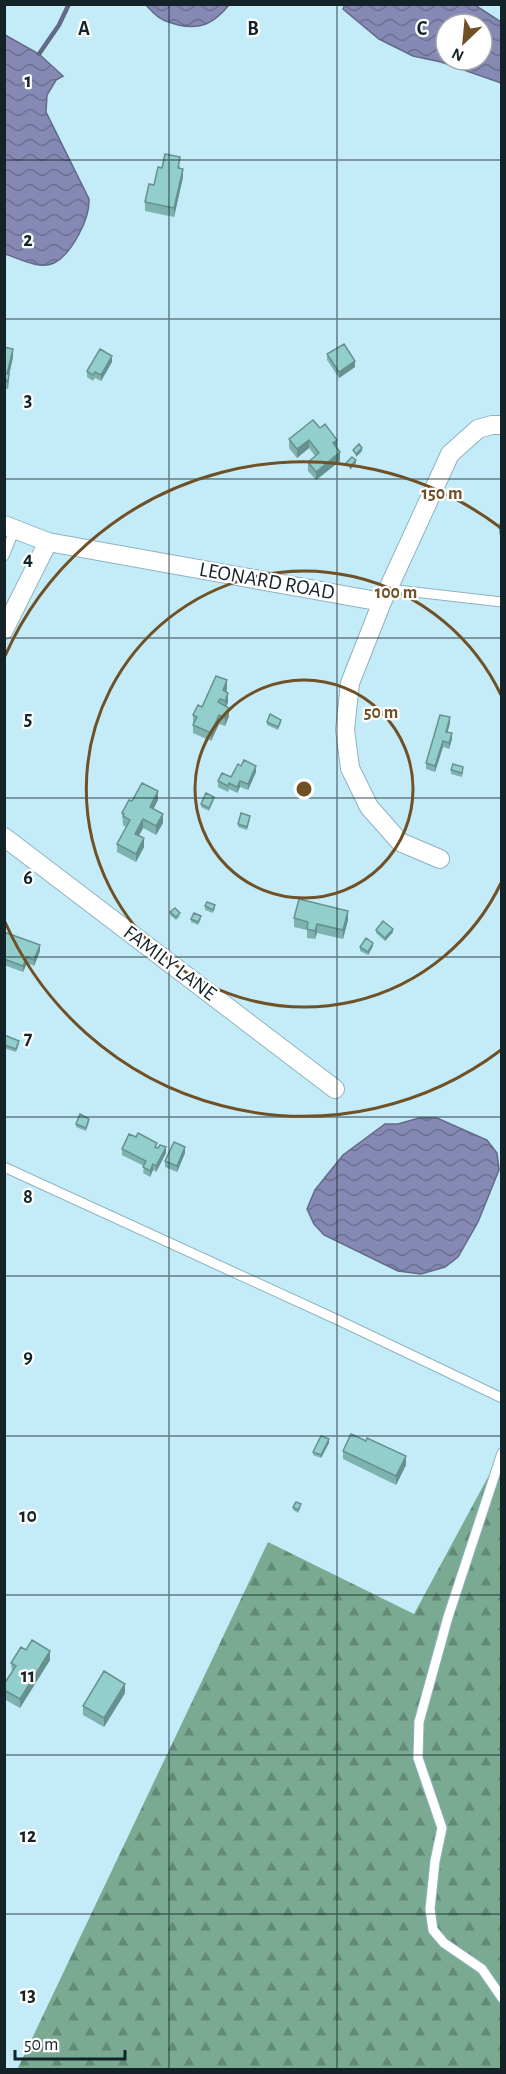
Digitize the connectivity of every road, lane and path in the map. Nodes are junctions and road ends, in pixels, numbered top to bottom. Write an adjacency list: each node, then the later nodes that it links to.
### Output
1 (501, 425): 5 (street)
2 (10, 527): 3 (street, LEONARD ROAD); 4 (lane)
3 (48, 542): 5 (street, LEONARD ROAD); 7 (street)
4 (4, 556)
5 (385, 595): 6 (lane); 9 (street)
6 (501, 602)
7 (4, 630)
8 (4, 837): 10 (street, FAMILY LANE)
9 (440, 859)
10 (335, 1089)
11 (4, 1167): 12 (lane)
12 (501, 1398)
13 (501, 1453): 14 (lane)
14 (501, 1998)

